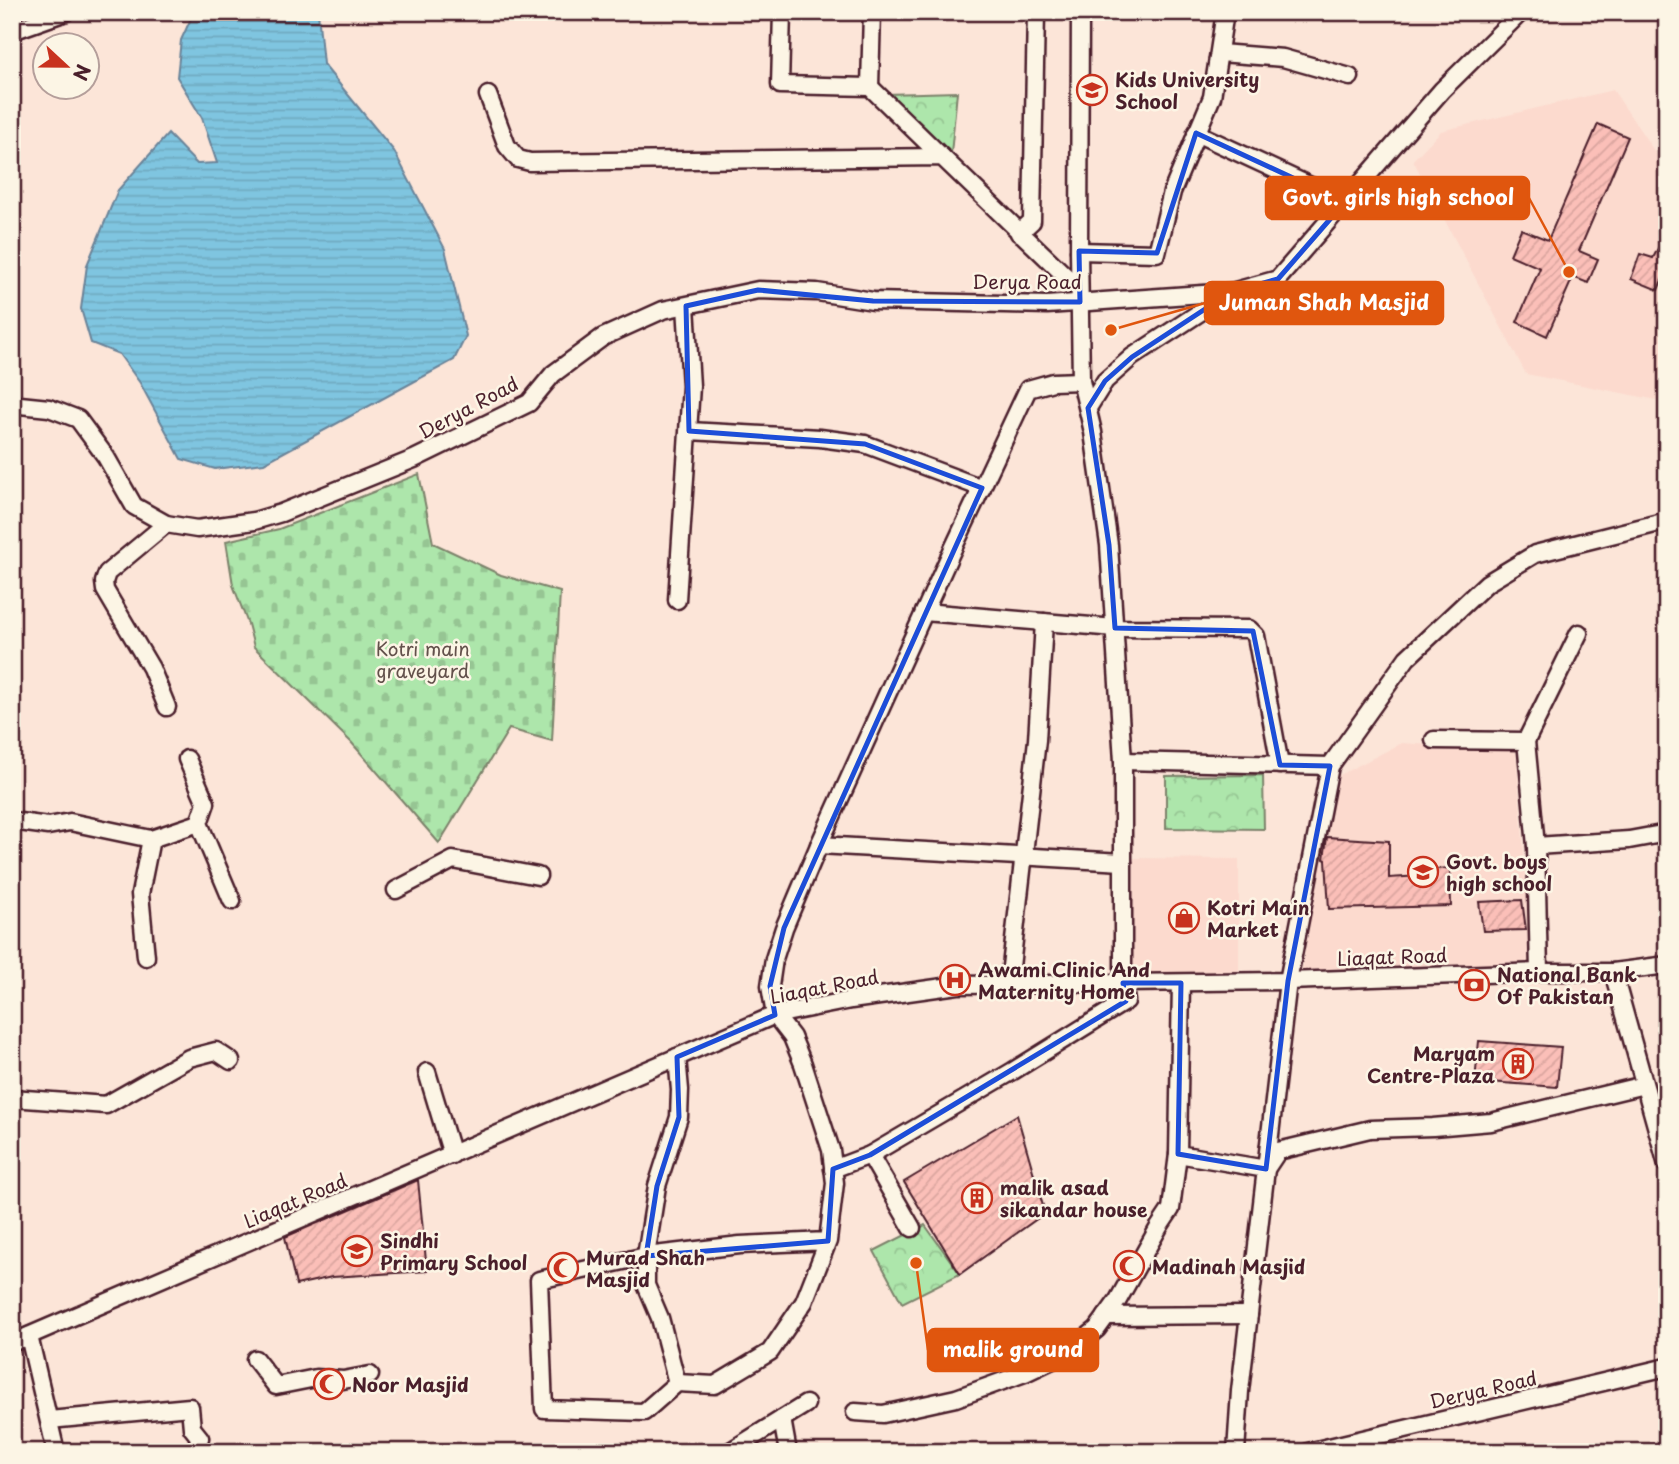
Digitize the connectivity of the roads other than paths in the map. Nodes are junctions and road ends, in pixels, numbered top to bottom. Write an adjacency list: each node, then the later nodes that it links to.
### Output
1 (65, 12): 8 (street)
2 (782, 12): 11 (street)
3 (872, 12): 11 (street)
4 (1036, 12): 16 (street)
5 (1080, 12): 17 (street)
6 (1225, 12): 9 (street)
7 (1521, 12): 15 (street)
8 (18, 29)
9 (1220, 53): 10 (street); 13 (street)
10 (1350, 78)
11 (870, 87): 14 (street)
12 (488, 95): 14 (street)
13 (1196, 133): 15 (street); 17 (street)
14 (942, 157): 16 (street)
15 (1345, 202): 18 (street)
16 (1019, 233): 19 (street)
17 (1079, 251): 19 (street)
18 (1231, 292): 19 (street, Derya Road); 23 (street)
19 (1080, 296): 20 (street, Derya Road); 21 (street)
20 (686, 306): 24 (street); 27 (street, Derya Road)
21 (1081, 381): 23 (street); 25 (street)
22 (12, 406): 27 (street, Derya Road)
23 (1088, 408): 31 (street)
24 (689, 431): 25 (street); 28 (street)
25 (982, 488): 29 (street)
26 (1667, 521): 39 (street)
27 (166, 524): 33 (street)
28 (677, 600)
29 (924, 612): 30 (street); 44 (street)
30 (1044, 622): 31 (street); 46 (street)
31 (1115, 628): 37 (street); 38 (street)
32 (1579, 634): 35 (street)
33 (167, 707)
34 (1434, 740): 35 (street)
35 (1526, 741): 45 (street)
36 (187, 759): 41 (street)
37 (1124, 761): 38 (street); 47 (street)
38 (1280, 765): 39 (street)
39 (1330, 766): 55 (street)
40 (12, 821): 43 (street)
41 (199, 822): 43 (street); 50 (street)
42 (1667, 833): 45 (street)
43 (151, 839): 51 (street)
44 (819, 845): 46 (street); 59 (street)
45 (1536, 846): 53 (street)
46 (1024, 856): 47 (street); 58 (street)
47 (1123, 862): 56 (street)
48 (538, 876): 49 (street)
49 (397, 890)
50 (232, 901)
51 (146, 957)
52 (1667, 965): 54 (street, Liaqat Road)
53 (1539, 972): 54 (street, Liaqat Road); 55 (street, Liaqat Road)
54 (1613, 972): 63 (street)
55 (1288, 981): 57 (street, Liaqat Road); 70 (street)
56 (1123, 983): 57 (street, Liaqat Road); 58 (street, Liaqat Road); 67 (street)
57 (1181, 983): 66 (street)
58 (1009, 984): 59 (street, Liaqat Road)
59 (775, 1015): 60 (street, Liaqat Road); 69 (street)
60 (677, 1057): 65 (street, Liaqat Road); 73 (street)
61 (231, 1062): 64 (street)
62 (426, 1072): 65 (street)
63 (1644, 1085): 68 (street); 70 (street)
64 (12, 1098)
65 (452, 1154): 76 (street, Liaqat Road)
66 (1178, 1154): 70 (street); 75 (street)
67 (870, 1155): 69 (street); 71 (street)
68 (1667, 1166)
69 (833, 1169): 72 (street)
70 (1266, 1169): 74 (street)
71 (912, 1228)
72 (828, 1241): 73 (street); 81 (street)
73 (646, 1256): 81 (street); 81 (street)
74 (1249, 1315): 75 (street); 90 (street)
75 (1106, 1316): 83 (street)
76 (29, 1336): 77 (street, Liaqat Road); 85 (street)
77 (12, 1343)
78 (255, 1359): 80 (street)
79 (1667, 1367): 91 (street, Derya Road)
80 (370, 1375)
81 (677, 1383)
82 (806, 1404): 84 (street)
83 (855, 1412)
84 (782, 1419): 88 (street); 89 (street)
85 (49, 1420): 86 (street); 87 (street)
86 (56, 1452)
87 (194, 1452)
88 (729, 1452)
89 (788, 1452)
90 (1236, 1452)
91 (1308, 1452)

